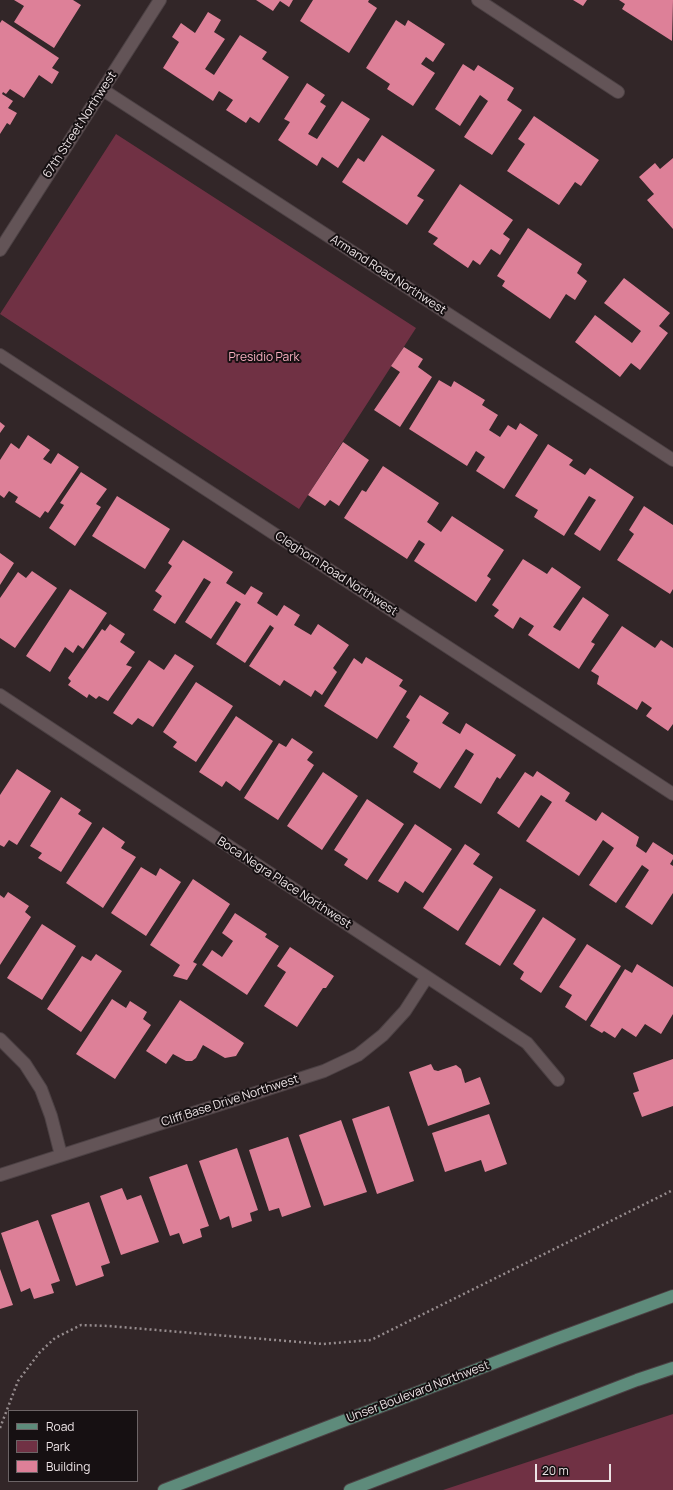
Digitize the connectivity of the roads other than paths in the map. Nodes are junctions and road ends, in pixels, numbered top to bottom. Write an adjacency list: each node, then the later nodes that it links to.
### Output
1 (160, 0): 3 (street, 67th Street Northwest)
2 (478, 0): 4 (street)
3 (103, 90): 5 (street, 67th Street Northwest); 7 (street, Armand Road Northwest)
4 (618, 92)
5 (0, 250)
6 (0, 355): 9 (street, Cleghorn Road Northwest)
7 (673, 460)
8 (0, 696): 10 (street, Boca Negra Place Northwest)
9 (673, 794)
10 (427, 977): 12 (street, Boca Negra Place Northwest); 13 (street, Cliff Base Drive Northwest)
11 (0, 1039): 13 (street)
12 (558, 1080)
13 (60, 1155): 14 (street, Cliff Base Drive Northwest)
14 (0, 1175)
15 (673, 1296): 17 (main road, Unser Boulevard Northwest)
16 (673, 1368): 18 (main road)
17 (164, 1490)
18 (350, 1490)

